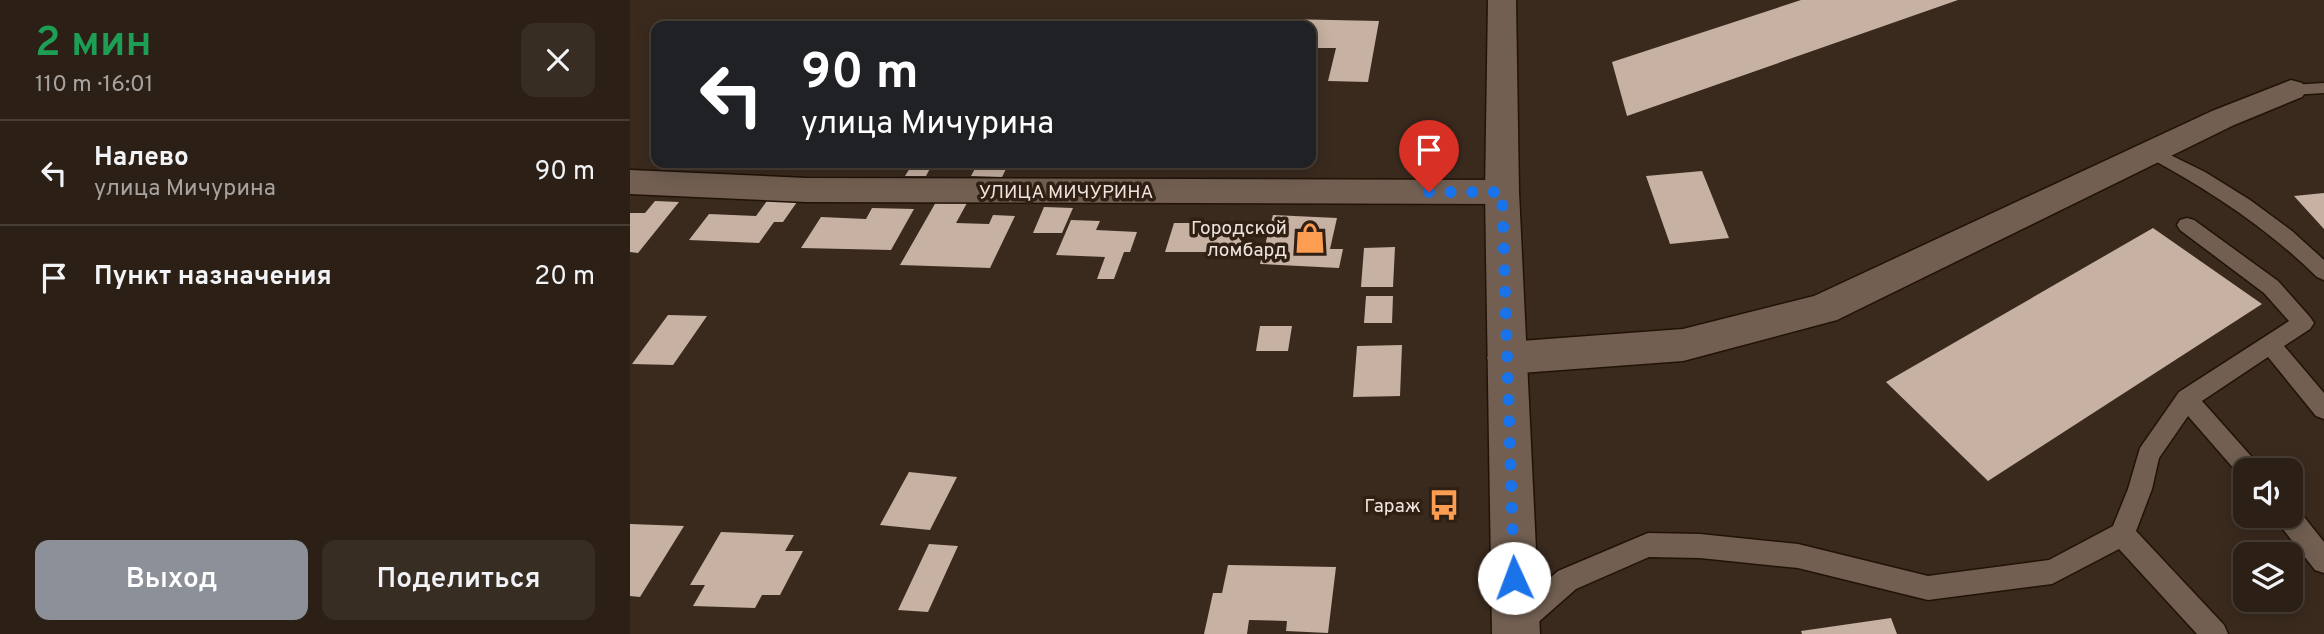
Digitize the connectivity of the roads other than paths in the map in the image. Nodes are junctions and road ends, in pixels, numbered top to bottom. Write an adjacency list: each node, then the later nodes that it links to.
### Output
1 (1502, 0): 5 (street)
2 (2307, 89): 3 (street)
3 (2152, 152): 7 (lane); 9 (street)
4 (630, 182): 5 (street, УЛИЦА МИЧУРИНА)
5 (1502, 192): 9 (street)
6 (2187, 225): 8 (lane)
7 (2324, 272)
8 (2269, 344): 10 (lane); 11 (lane)
9 (1507, 358): 16 (street)
10 (2187, 400): 12 (lane); 14 (lane)
11 (2324, 409)
12 (2238, 458)
13 (2298, 528): 15 (lane)
14 (2122, 534): 16 (lane); 17 (lane)
15 (2324, 561)
16 (1515, 629)
17 (2215, 634)

